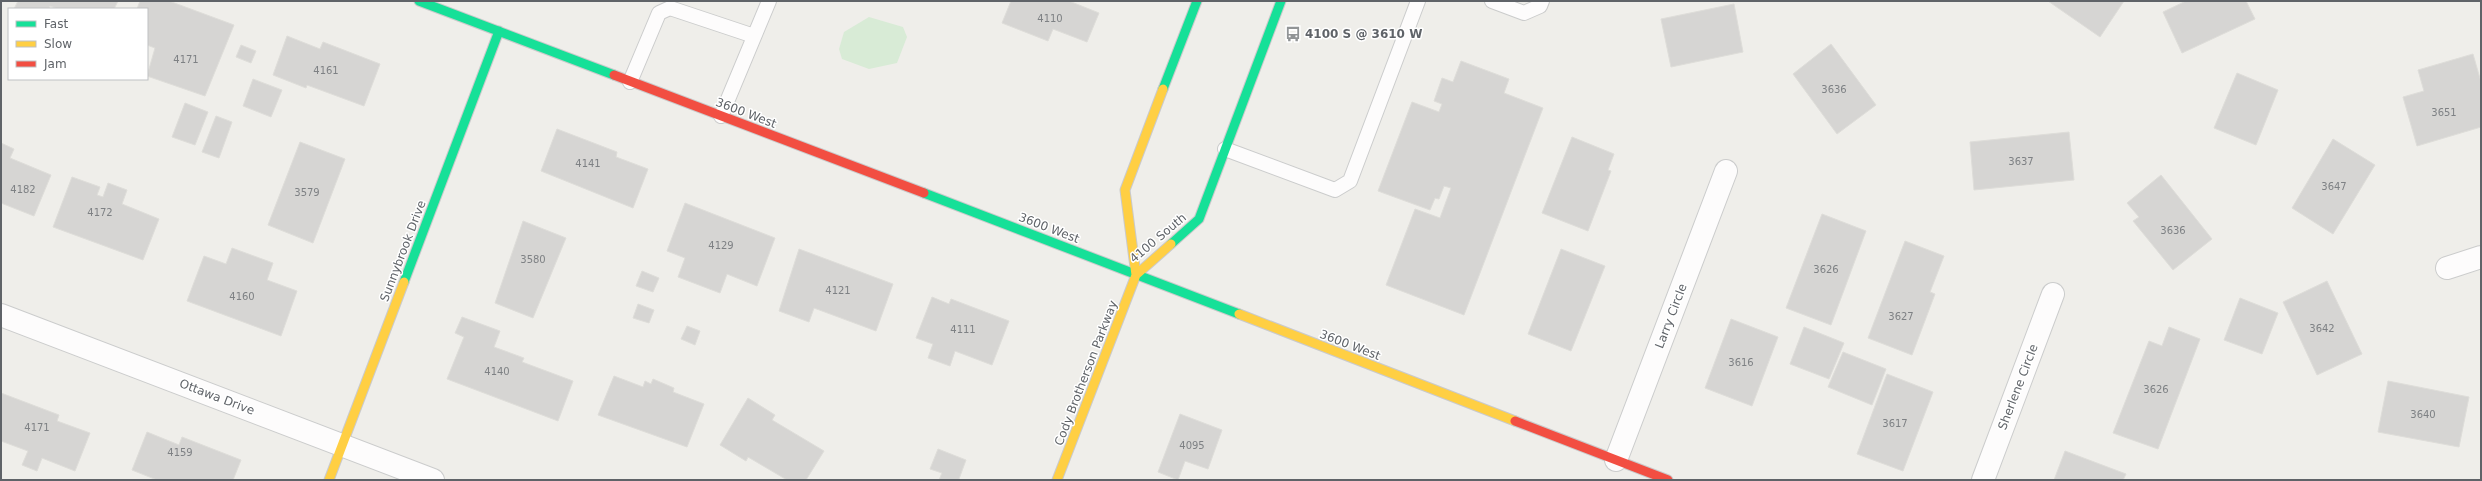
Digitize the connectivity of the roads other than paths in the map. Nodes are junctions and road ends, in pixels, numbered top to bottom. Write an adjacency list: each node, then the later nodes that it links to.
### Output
1 (419, 1): 8 (street, 3600 West)
2 (769, 1): 9 (lane)
3 (1197, 1): 16 (street, 4100 South)
4 (1282, 1): 12 (street, 4100 South)
5 (1418, 1): 12 (lane)
6 (1492, 1): 7 (lane)
7 (1542, 1)
8 (499, 31): 10 (street, 3600 West); 19 (street, Sunnybrook Drive)
9 (754, 36): 10 (lane); 11 (lane)
10 (630, 82): 11 (street, 3600 West)
11 (721, 116): 16 (street, 3600 West)
12 (1225, 149): 16 (street, 4100 South)
13 (1726, 171): 20 (street, Larry Circle)
14 (2481, 257): 15 (street)
15 (2447, 268)
16 (1136, 275): 20 (street, 3600 West); 23 (street, Cody Brotherson Parkway)
17 (2053, 294): 25 (street, Sherlene Circle)
18 (1, 315): 19 (street, Ottawa Drive)
19 (342, 445): 21 (street, Sunnybrook Drive); 22 (street, Ottawa Drive)
20 (1616, 460): 24 (street, 3600 West)
21 (329, 480)
22 (433, 480)
23 (1057, 480)
24 (1668, 480)
25 (1983, 480)

